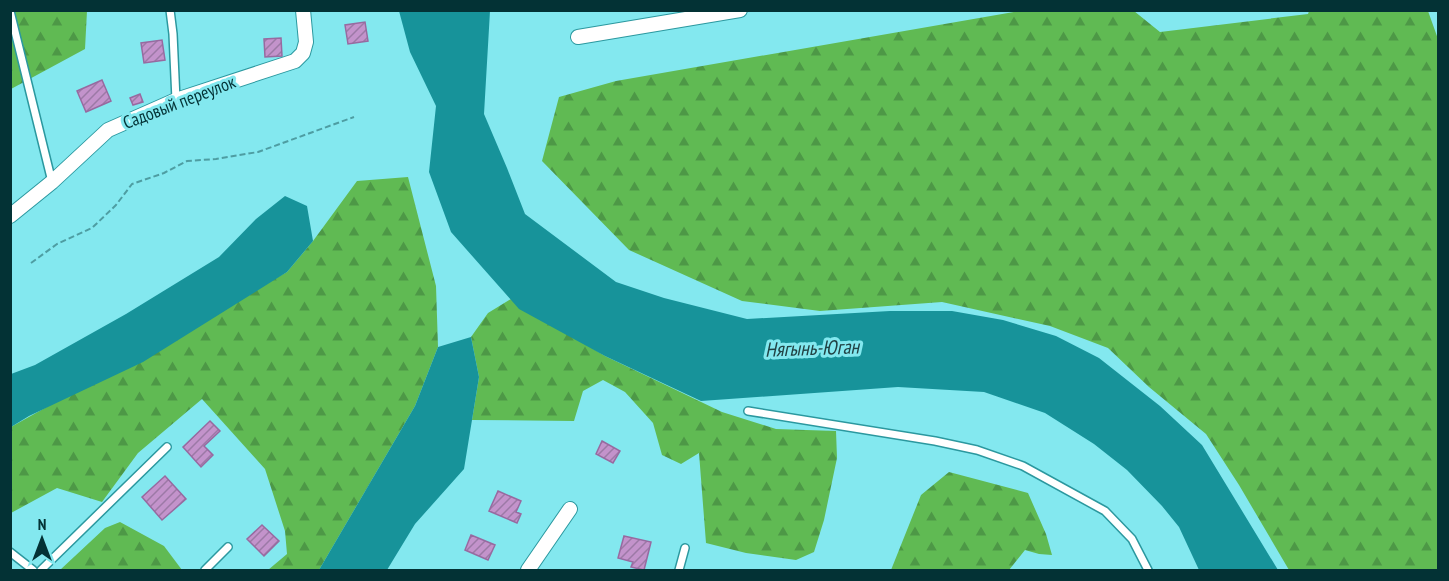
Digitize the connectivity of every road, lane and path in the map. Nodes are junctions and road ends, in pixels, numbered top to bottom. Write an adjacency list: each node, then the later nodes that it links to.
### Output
1 (10, 10): 8 (lane)
2 (170, 10): 6 (lane)
3 (303, 10): 6 (street, Садовый переулок)
4 (740, 10): 5 (street)
5 (578, 37)
6 (176, 100): 8 (street, Садовый переулок)
7 (354, 117): 10 (path)
8 (52, 182): 9 (street, Садовый переулок)
9 (10, 216)
10 (31, 263)
11 (748, 411): 17 (lane)
12 (167, 447): 19 (lane)
13 (570, 509): 21 (street)
14 (228, 547): 20 (lane)
15 (685, 548): 22 (lane)
16 (10, 552): 18 (lane)
17 (1144, 569)
18 (33, 570)
19 (41, 570)
20 (205, 570)
21 (528, 570)
22 (679, 570)

